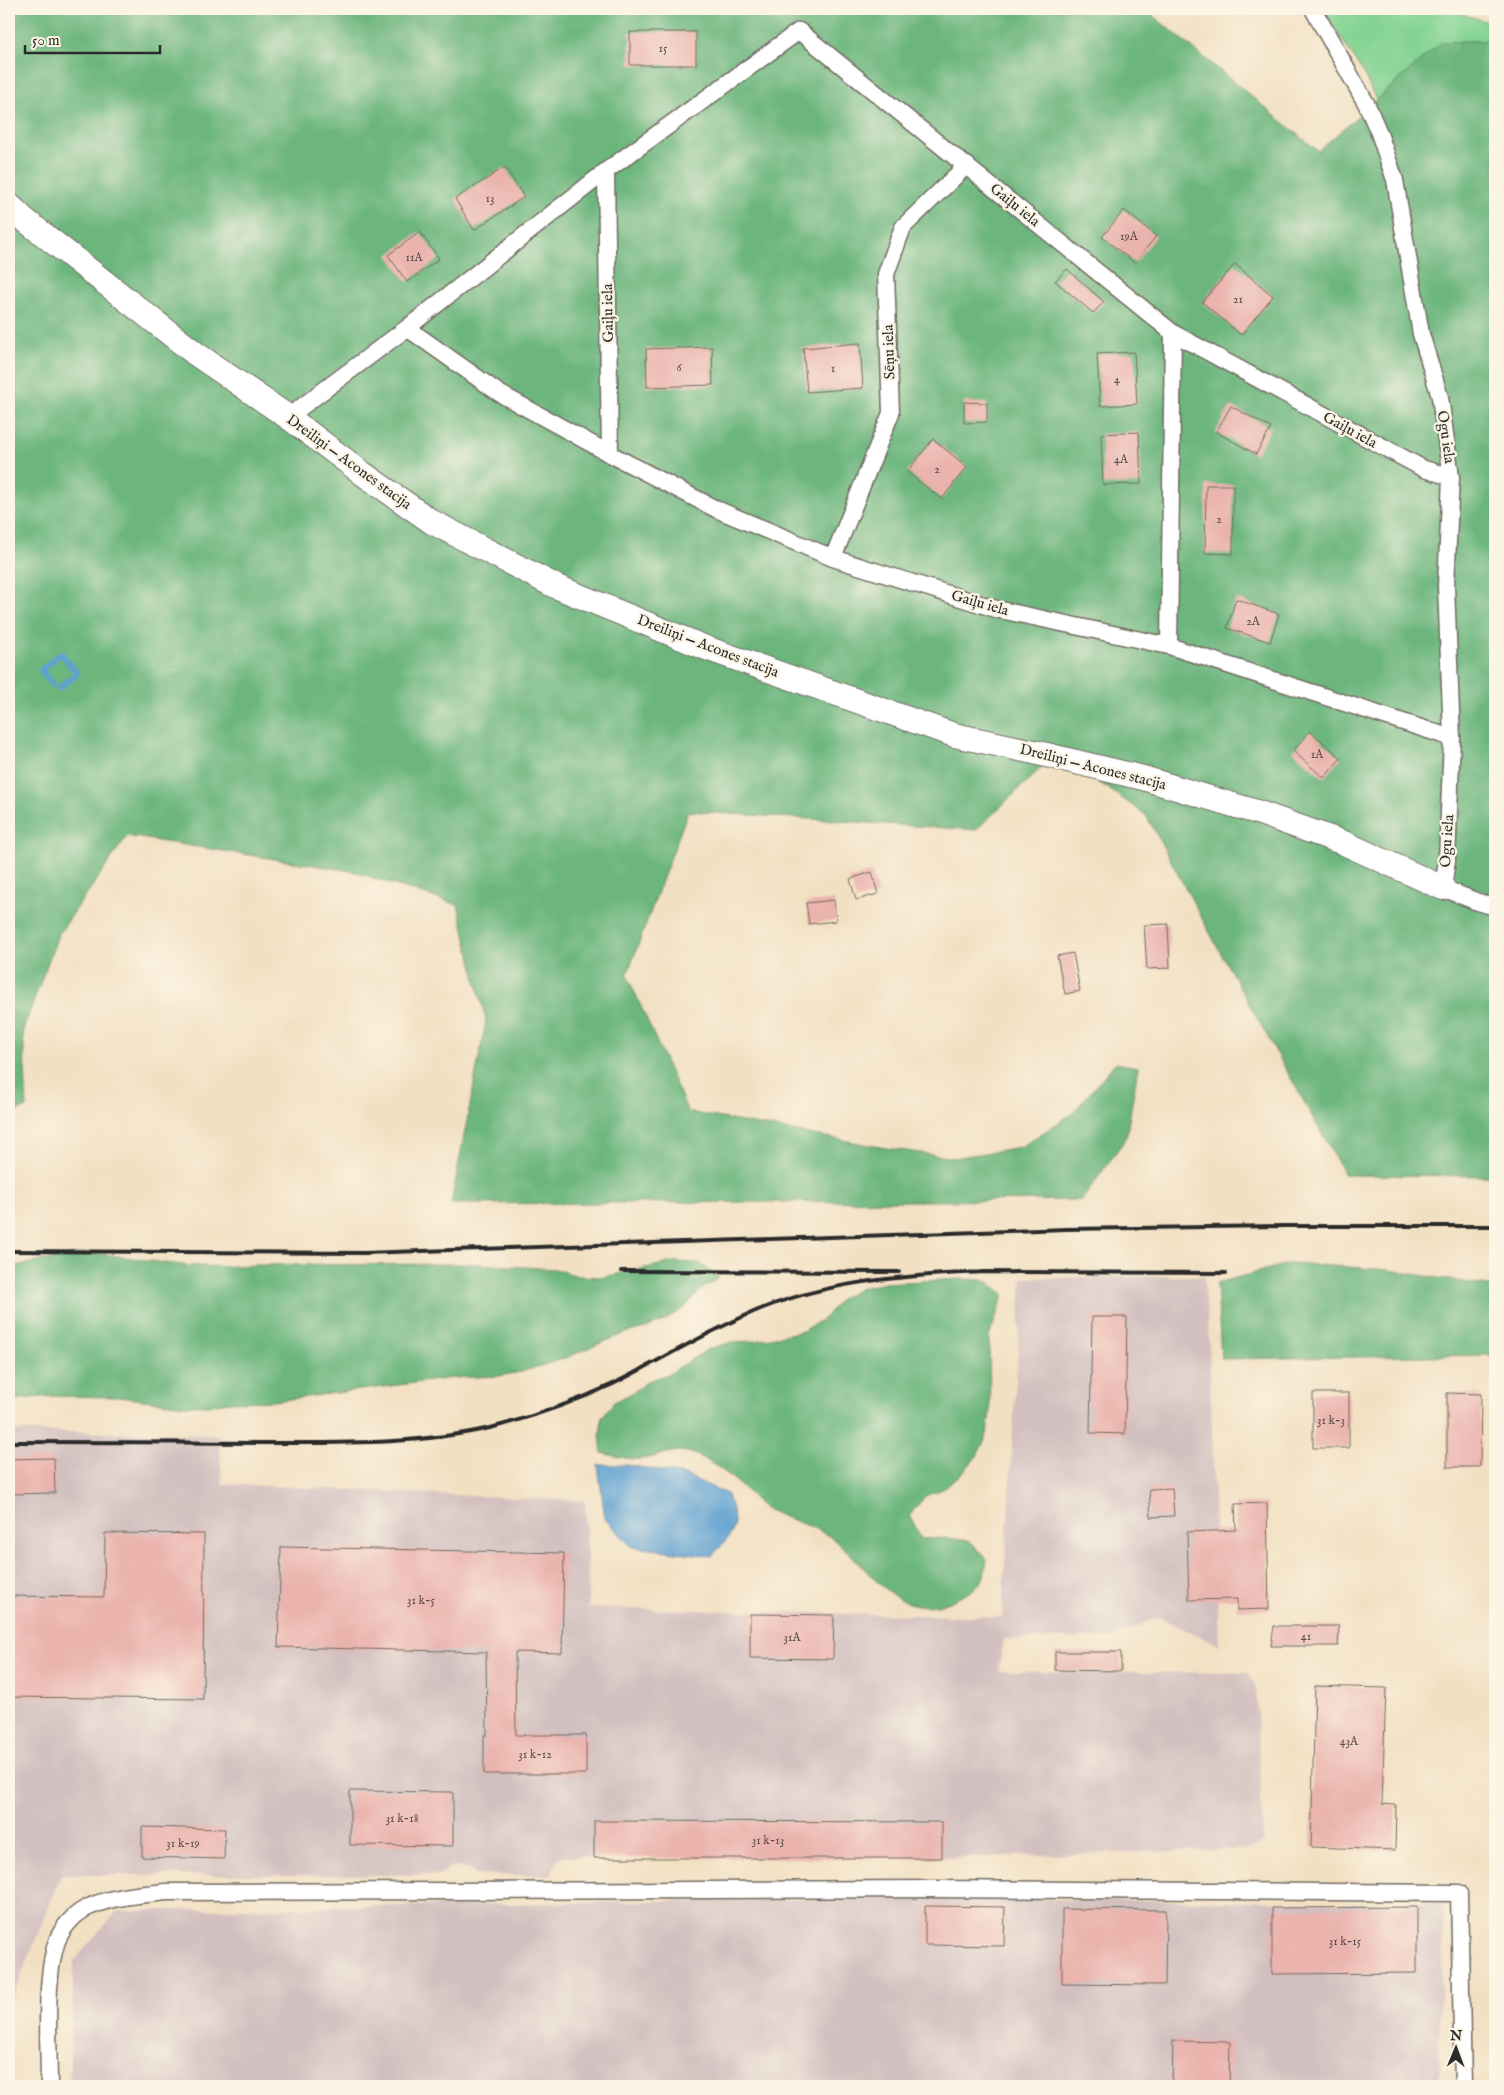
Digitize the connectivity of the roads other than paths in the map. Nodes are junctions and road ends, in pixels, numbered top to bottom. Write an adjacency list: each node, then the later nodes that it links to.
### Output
1 (1313, 9): 9 (street, Ogu iela)
2 (967, 165): 3 (street, Gaiļu iela); 6 (street, Gaiļu iela); 10 (street, Sēņu iela)
3 (606, 171): 5 (street, Gaiļu iela); 8 (street, Gaiļu iela)
4 (9, 205): 7 (street, Dreiliņi — Acones stacija)
5 (407, 328): 7 (street, Gaiļu iela); 8 (street, Gaiļu iela)
6 (1173, 333): 9 (street, Gaiļu iela); 11 (street)
7 (288, 417): 13 (street, Dreiliņi — Acones stacija)
8 (610, 454): 10 (street, Gaiļu iela)
9 (1451, 476): 12 (street, Ogu iela)
10 (833, 558): 11 (street, Gaiļu iela)
11 (1169, 646): 12 (street, Gaiļu iela)
12 (1452, 738): 13 (street, Ogu iela)
13 (1443, 888): 14 (street, Dreiliņi — Acones stacija)
14 (1495, 907)
15 (49, 2086): 16 (street)
16 (1463, 2086)

